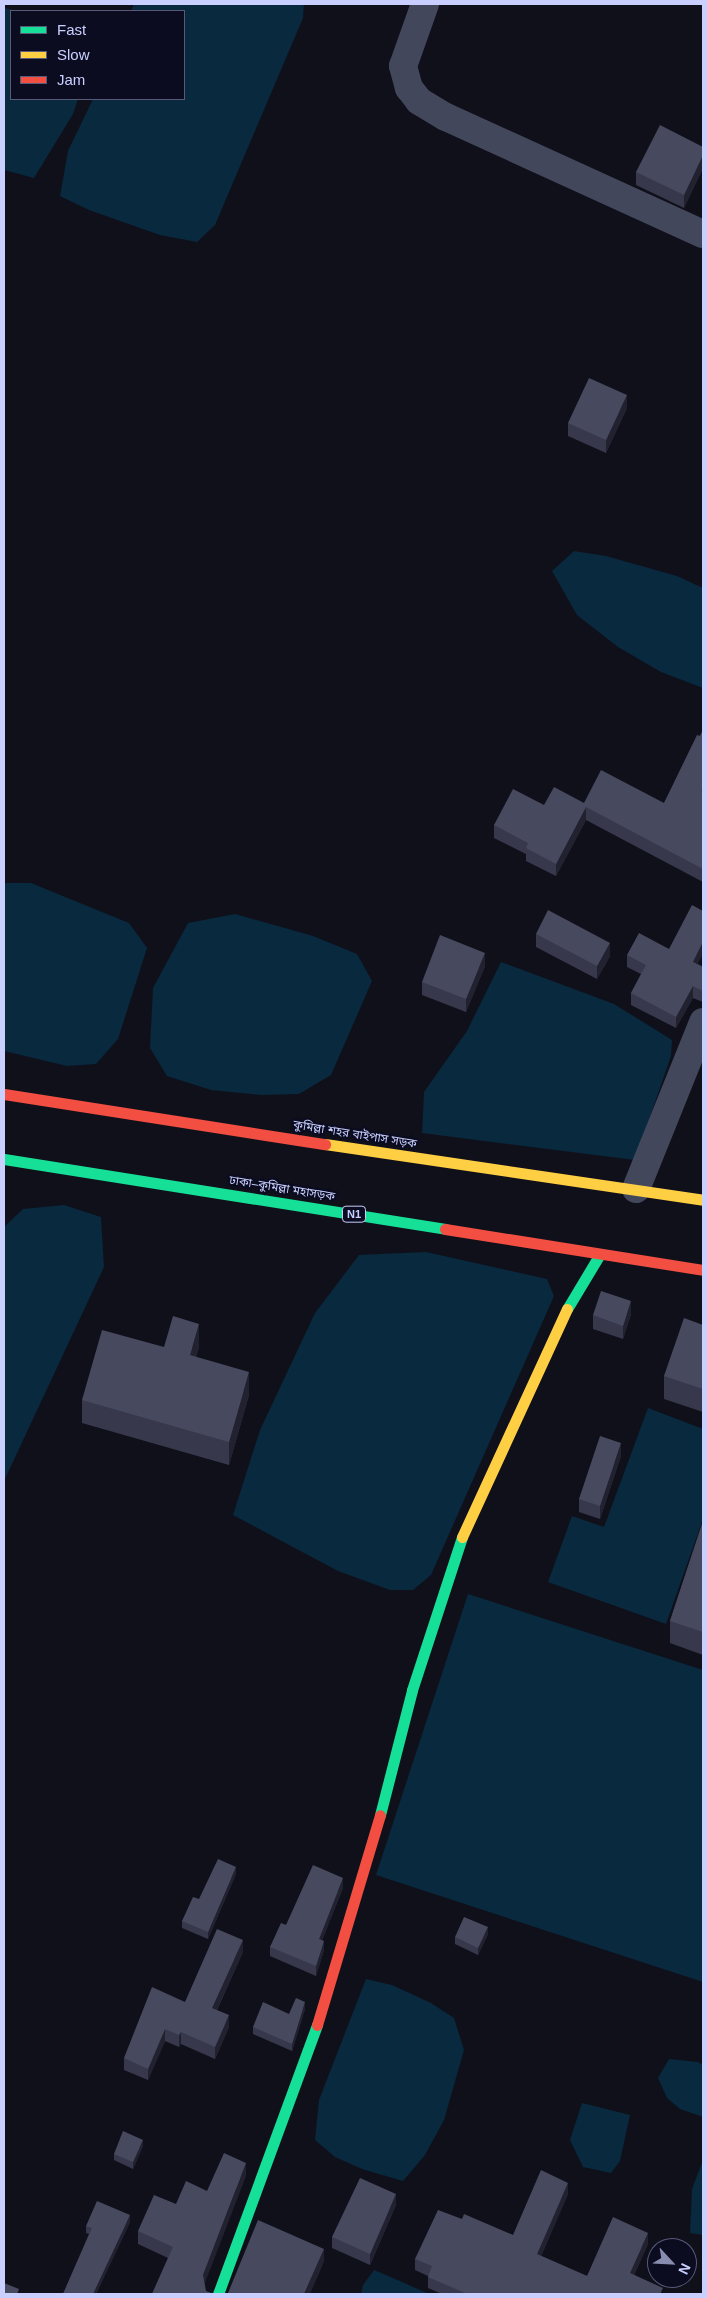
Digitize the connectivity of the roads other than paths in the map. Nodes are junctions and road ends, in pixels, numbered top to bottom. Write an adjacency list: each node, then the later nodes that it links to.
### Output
1 (425, 4): 2 (street)
2 (703, 234)
3 (703, 1022): 6 (street)
4 (4, 1094): 6 (main road, কুমিল্লা শহর বাইপাস সড়ক)
5 (4, 1159): 8 (main road, ঢাকা–কুমিল্লা মহাসড়ক / N1)
6 (636, 1189): 7 (main road, কুমিল্লা শহর বাইপাস সড়ক)
7 (703, 1200)
8 (600, 1254): 9 (main road, ঢাকা–কুমিল্লা মহাসড়ক / N1); 10 (main road)
9 (703, 1270)
10 (218, 2294)

